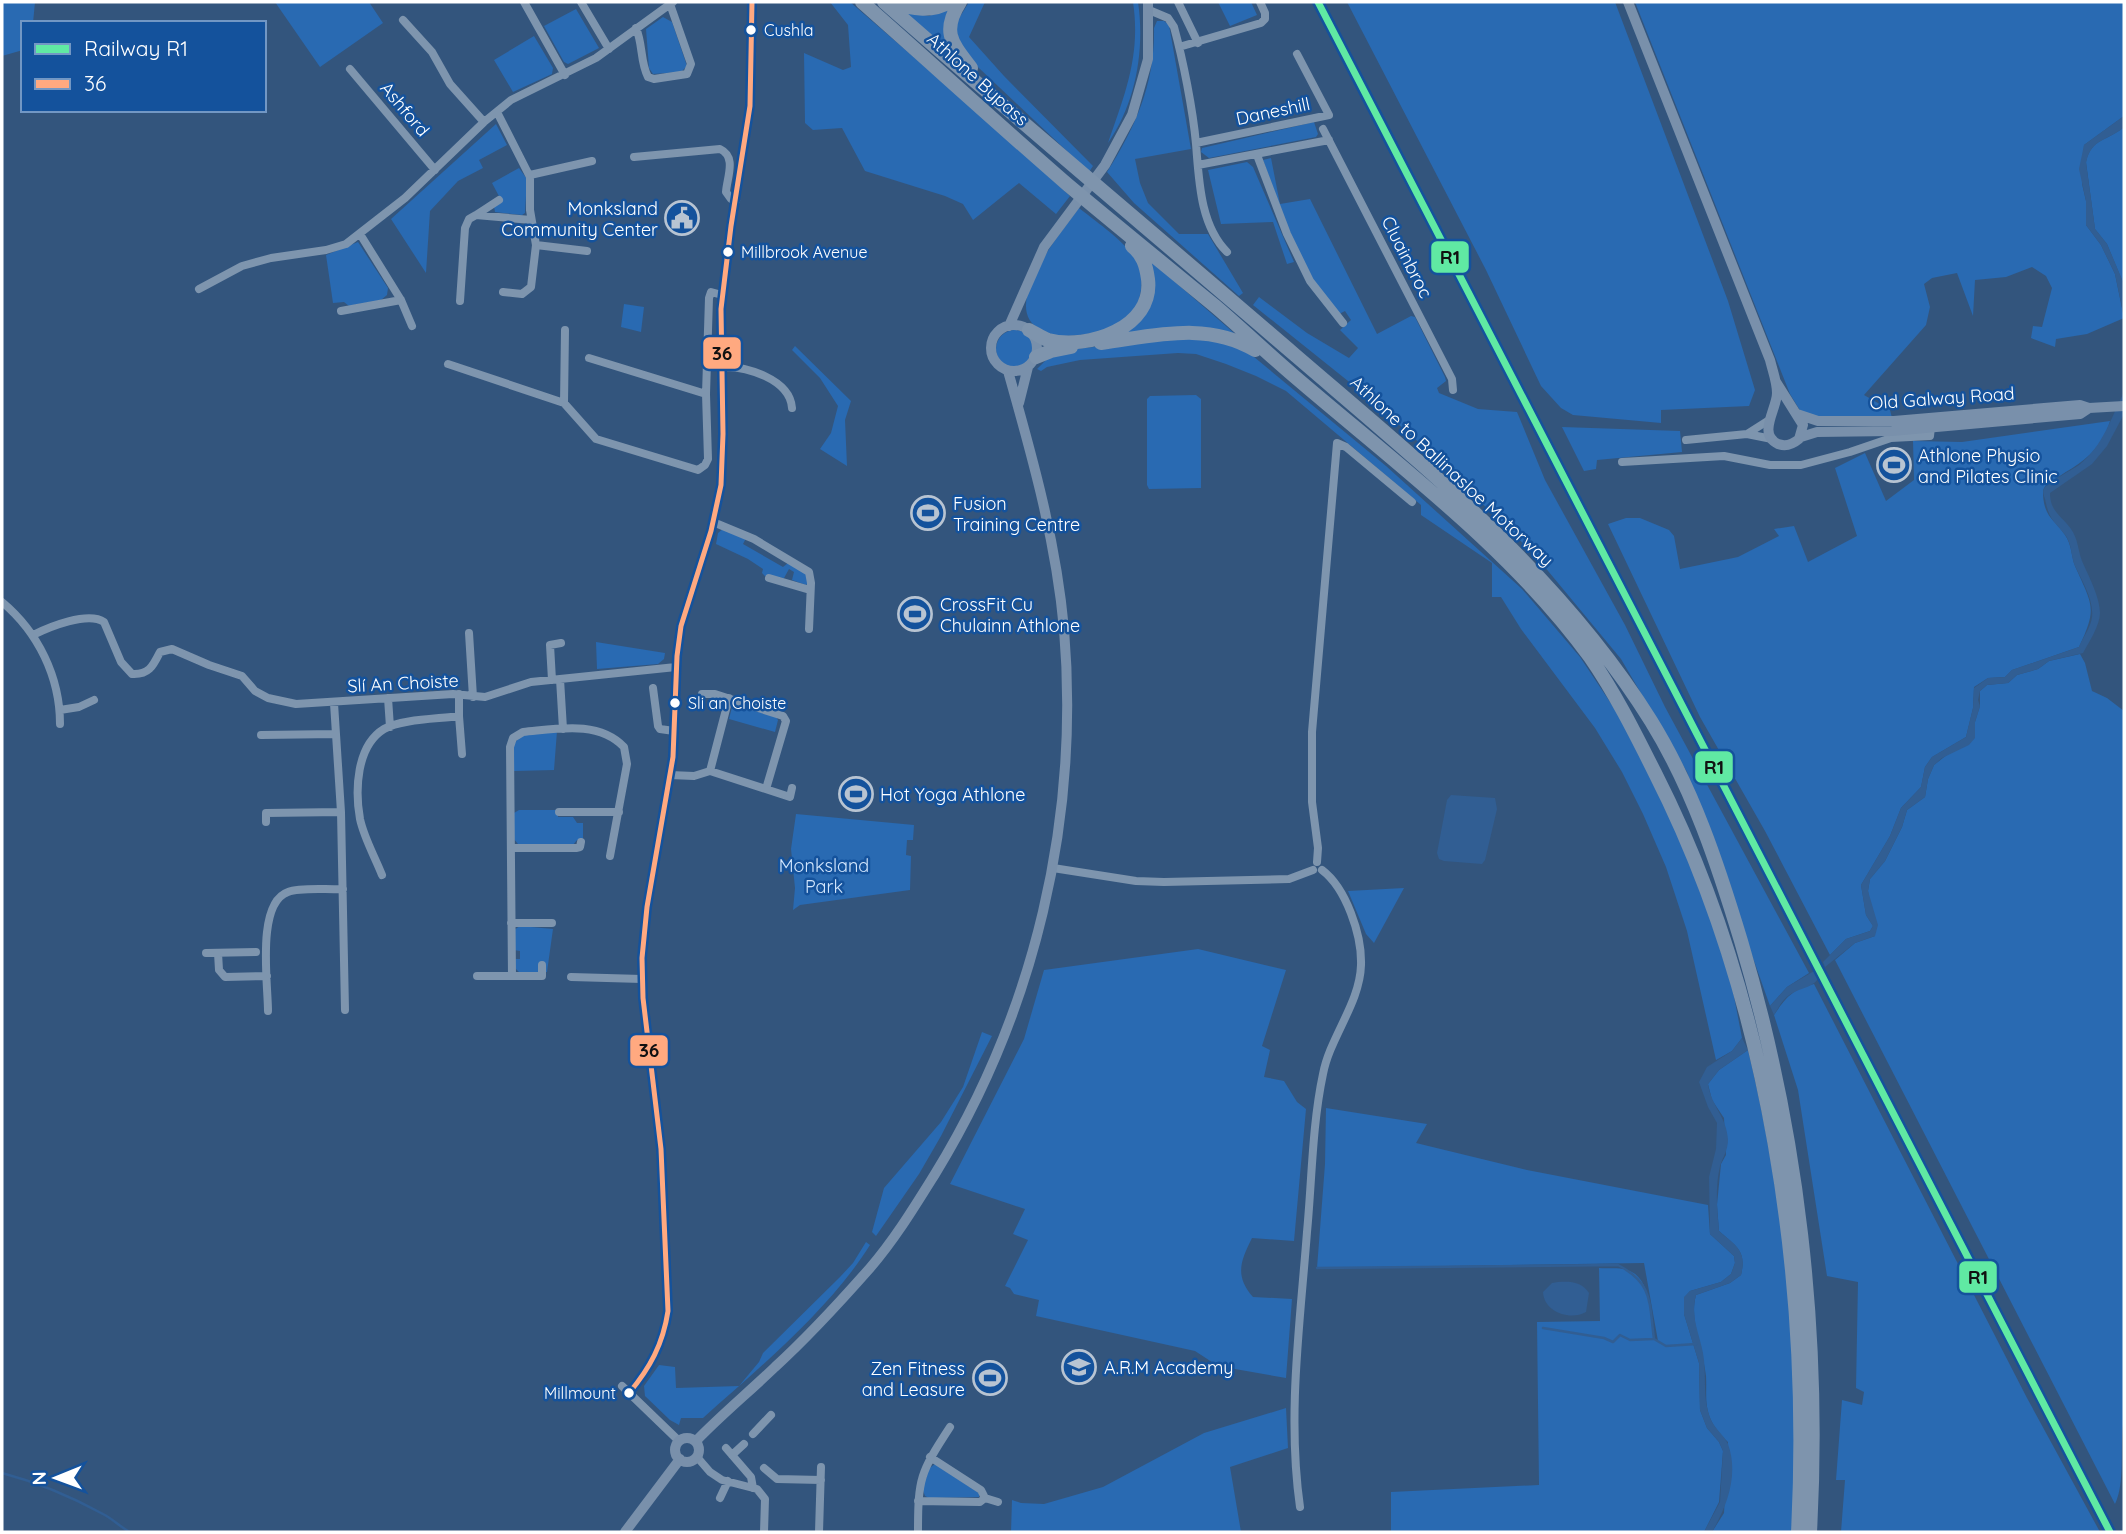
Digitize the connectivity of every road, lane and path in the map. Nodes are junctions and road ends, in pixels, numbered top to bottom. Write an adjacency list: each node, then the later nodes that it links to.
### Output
1 (524, 2): 21 (street)
2 (581, 2): 18 (street)
3 (752, 2): 36 (street)
4 (862, 2): 34 (highway, Athlone Bypass)
5 (884, 2): 22 (highway, Athlone to Ballinasloe Motorway)
6 (895, 2): 7 (highway)
7 (949, 2)
8 (960, 2): 22 (highway)
9 (1178, 2): 16 (street)
10 (1259, 2): 16 (street)
11 (1628, 2): 61 (main road)
12 (671, 3): 15 (street); 15 (street)
13 (1149, 6): 17 (street); 46 (main road)
14 (402, 20): 24 (street)
15 (636, 28): 18 (street)
16 (1198, 43): 17 (street)
17 (1179, 47): 27 (street)
18 (609, 49): 21 (street)
19 (1297, 54): 27 (street, Daneshill)
20 (350, 69): 32 (street, Ashford)
21 (565, 75): 23 (street)
22 (984, 87): 163 (highway, Athlone to Ballinasloe Motorway)
23 (497, 112): 24 (street); 33 (street)
24 (484, 122): 32 (street)
25 (1323, 129): 26 (street, Cluainbroc)
26 (1329, 140): 28 (street); 62 (street, Cluainbroc)
27 (1196, 143): 31 (street)
28 (1256, 155): 31 (street); 50 (street)
29 (634, 157): 36 (street)
30 (592, 161): 33 (street)
31 (1198, 165): 42 (street)
32 (435, 170): 39 (street)
33 (530, 174): 38 (street)
34 (1070, 186): 53 (highway); 60 (highway, Athlone to Ballinasloe Motorway)
35 (499, 200): 37 (street)
36 (736, 201): 45 (street)
37 (476, 215): 38 (street); 48 (street)
38 (531, 220): 40 (street)
39 (360, 234): 43 (street); 47 (street)
40 (536, 245): 41 (street); 44 (street)
41 (587, 251)
42 (1227, 252)
43 (199, 289)
44 (503, 292)
45 (722, 295): 58 (street); 63 (street)
46 (1023, 295): 52 (main road); 53 (main road)
47 (401, 300): 49 (street); 51 (street)
48 (460, 301)
49 (341, 311)
50 (1343, 323)
51 (412, 326)
52 (1009, 326): 53 (main road); 59 (main road)
53 (1027, 329): 56 (main road)
54 (565, 330): 64 (street)
55 (589, 358): 63 (street)
56 (1032, 362): 59 (main road); 60 (highway); 65 (main road)
57 (448, 364): 64 (street)
58 (722, 367): 67 (street); 80 (street)
59 (1008, 371): 65 (main road)
60 (1289, 371): 162 (highway, Athlone to Ballinasloe Motorway)
61 (1776, 382): 69 (main road); 70 (main road)
62 (1453, 390)
63 (706, 394): 64 (street)
64 (564, 403)
65 (1018, 406): 120 (main road)
66 (2119, 406): 68 (main road, Old Galway Road)
67 (792, 408)
68 (2089, 408): 69 (main road, Old Galway Road); 71 (main road, Old Galway Road)
69 (1795, 413): 70 (main road); 73 (main road)
70 (1771, 417): 72 (street); 74 (main road)
71 (1931, 427): 73 (main road, Old Galway Road); 77 (street)
72 (1747, 434): 74 (street); 76 (street)
73 (1801, 437): 74 (main road)
74 (1772, 439)
75 (1685, 440): 76 (street)
76 (1695, 440): 77 (street)
77 (1696, 457): 78 (street)
78 (1622, 462)
79 (1412, 502): 121 (street)
80 (713, 522): 84 (street); 90 (street)
81 (791, 573): 83 (street)
82 (769, 578): 83 (street)
83 (787, 583): 84 (street)
84 (810, 590): 86 (street)
85 (2, 602): 88 (street)
86 (809, 629)
87 (469, 633): 95 (street, Slí An Choiste)
88 (33, 635): 99 (street, Slí An Choiste); 100 (street)
89 (561, 643): 91 (street)
90 (676, 667): 91 (street, Slí An Choiste); 105 (street)
91 (556, 680): 95 (street, Slí An Choiste); 104 (street)
92 (653, 688): 105 (street)
93 (459, 694): 95 (street, Slí An Choiste); 96 (street, Slí An Choiste); 101 (street)
94 (702, 694): 97 (street)
95 (473, 697)
96 (388, 698): 99 (street, Slí An Choiste); 103 (street)
97 (729, 698): 109 (street); 112 (street)
98 (94, 700): 100 (street)
99 (334, 703): 106 (street, Slí An Choiste)
100 (60, 710): 102 (street)
101 (459, 716): 103 (street); 108 (street)
102 (60, 724)
103 (390, 727): 122 (street)
104 (563, 729): 115 (street); 118 (street)
105 (674, 731): 110 (street)
106 (336, 734): 107 (street); 113 (street, Slí An Choiste)
107 (261, 735)
108 (462, 754)
109 (710, 771): 110 (street); 112 (street)
110 (670, 775): 134 (street)
111 (792, 788): 112 (street)
112 (766, 789)
113 (341, 812): 116 (street); 123 (street, Slí An Choiste)
114 (559, 813): 115 (street)
115 (618, 813): 119 (street)
116 (266, 822)
117 (581, 842): 118 (street)
118 (511, 848): 124 (street)
119 (610, 856)
120 (1053, 868): 121 (street); 143 (main road)
121 (1318, 868): 157 (street)
122 (382, 875)
123 (343, 890): 130 (street); 135 (street, Slí An Choiste)
124 (511, 923): 125 (street); 132 (street)
125 (552, 923)
126 (256, 952): 128 (street)
127 (206, 953): 128 (street)
128 (218, 953): 130 (street)
129 (542, 965): 132 (street)
130 (268, 976): 136 (street)
131 (477, 976): 132 (street)
132 (512, 976)
133 (571, 977): 134 (street)
134 (642, 979): 138 (street)
135 (345, 1010)
136 (268, 1011)
137 (622, 1387): 138 (street)
138 (629, 1393): 142 (street)
139 (771, 1415): 141 (street)
140 (950, 1427): 146 (street)
141 (753, 1434)
142 (679, 1441): 143 (main road); 147 (main road)
143 (696, 1441): 145 (main road)
144 (744, 1444): 152 (street)
145 (697, 1457): 147 (main road); 151 (street)
146 (930, 1457): 154 (street); 155 (street)
147 (680, 1459): 158 (main road)
148 (821, 1467): 150 (street)
149 (764, 1468): 150 (street)
150 (821, 1480): 160 (street)
151 (729, 1482): 152 (street); 153 (street)
152 (753, 1488): 159 (street)
153 (720, 1498)
154 (985, 1498): 155 (street); 156 (street)
155 (918, 1501): 161 (street)
156 (998, 1502)
157 (1300, 1507)
158 (625, 1532)
159 (765, 1532)
160 (819, 1532)
161 (918, 1532)
162 (1798, 1532)
163 (1810, 1532)

